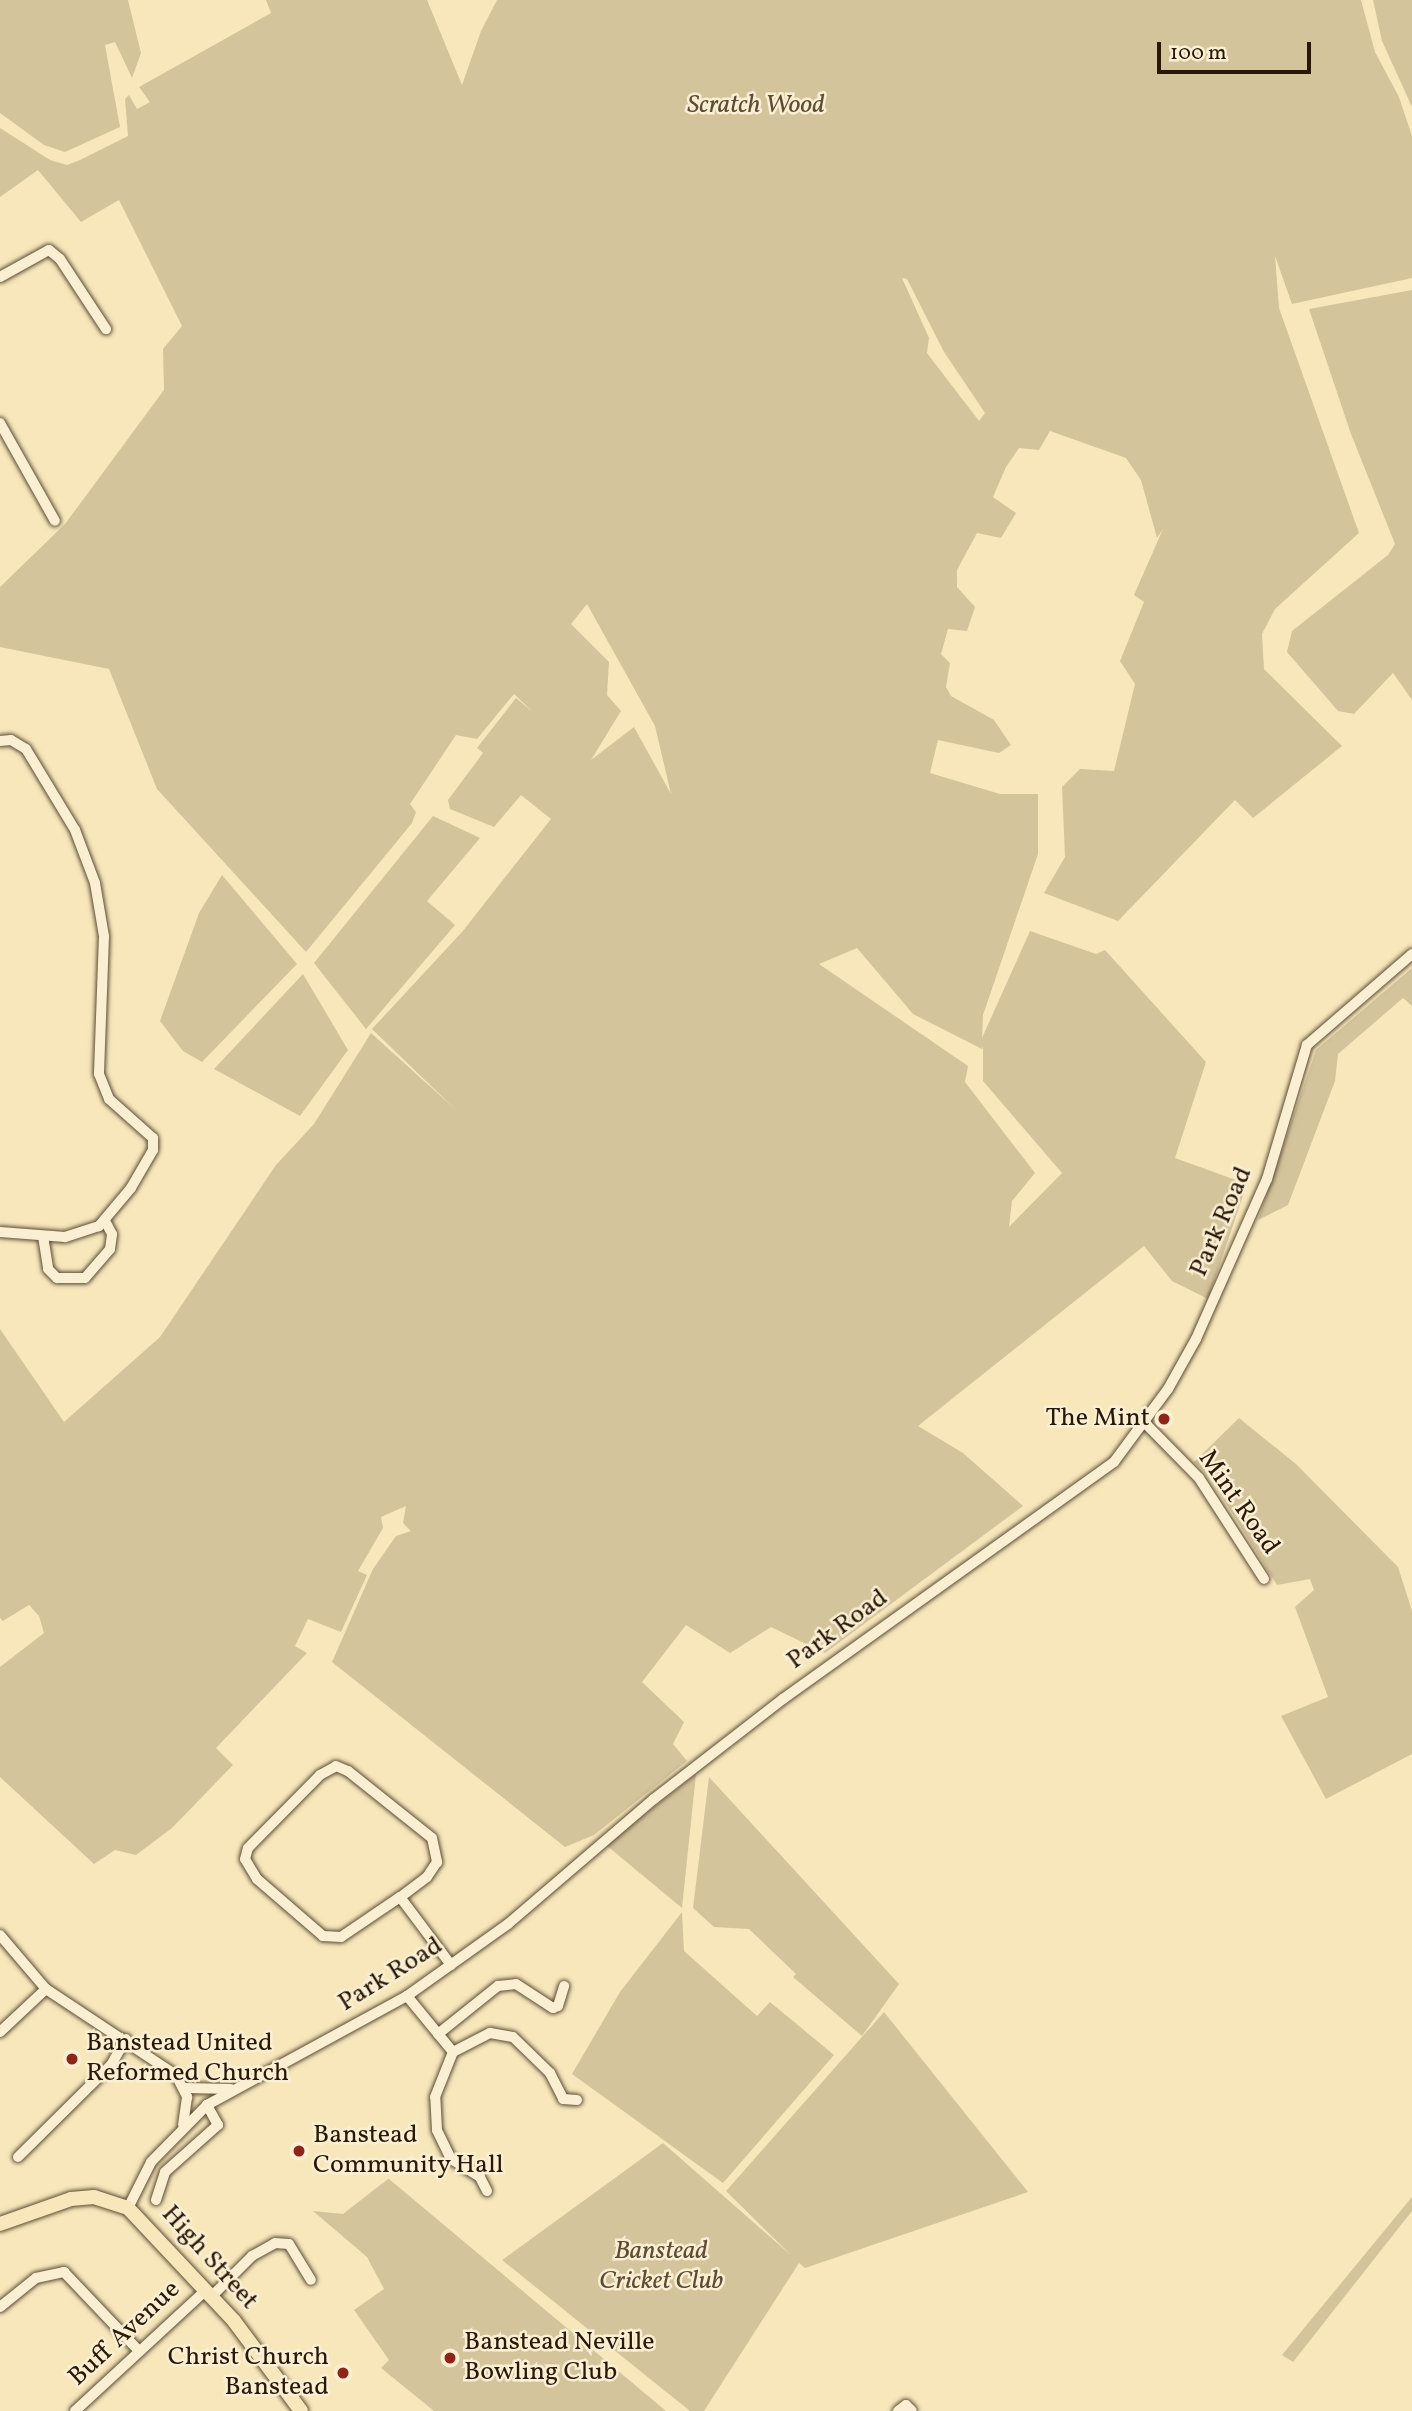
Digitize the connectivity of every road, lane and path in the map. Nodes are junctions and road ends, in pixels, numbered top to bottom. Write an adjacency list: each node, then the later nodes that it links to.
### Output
1 (0, 277): 2 (street)
2 (106, 329)
3 (0, 423): 4 (street)
4 (55, 521)
5 (3, 740): 7 (street)
6 (1412, 954): 10 (street, Park Road)
7 (105, 1221): 9 (street); 9 (street)
8 (0, 1232): 9 (street)
9 (43, 1236)
10 (1145, 1423): 11 (street, Mint Road); 14 (street, Park Road)
11 (1264, 1579)
12 (400, 1897): 12 (street); 14 (street)
13 (0, 1935): 16 (street)
14 (451, 1965): 17 (street, Park Road)
15 (564, 1986): 19 (street)
16 (46, 1989): 18 (street); 20 (street)
17 (407, 1996): 19 (street); 23 (street, Park Road)
18 (0, 2032)
19 (438, 2034): 21 (street)
20 (126, 2039): 22 (street); 27 (street)
21 (453, 2052): 24 (street); 30 (street)
22 (185, 2088): 23 (street); 26 (street)
23 (233, 2088): 25 (street, Park Road)
24 (577, 2100)
25 (207, 2105): 26 (street, Park Road); 29 (street)
26 (183, 2125): 28 (street, Park Road)
27 (18, 2157)
28 (151, 2162): 29 (street); 32 (street, Park Road)
29 (165, 2172): 31 (street)
30 (487, 2191)
31 (156, 2200)
32 (128, 2208): 33 (main road); 35 (main road, High Street)
33 (0, 2224)
34 (311, 2280): 35 (street, Buff Avenue)
35 (209, 2293): 37 (street, Buff Avenue); 39 (main road, High Street)
36 (0, 2307): 37 (street)
37 (139, 2351): 38 (street, Buff Avenue)
38 (75, 2411)
39 (300, 2411)

